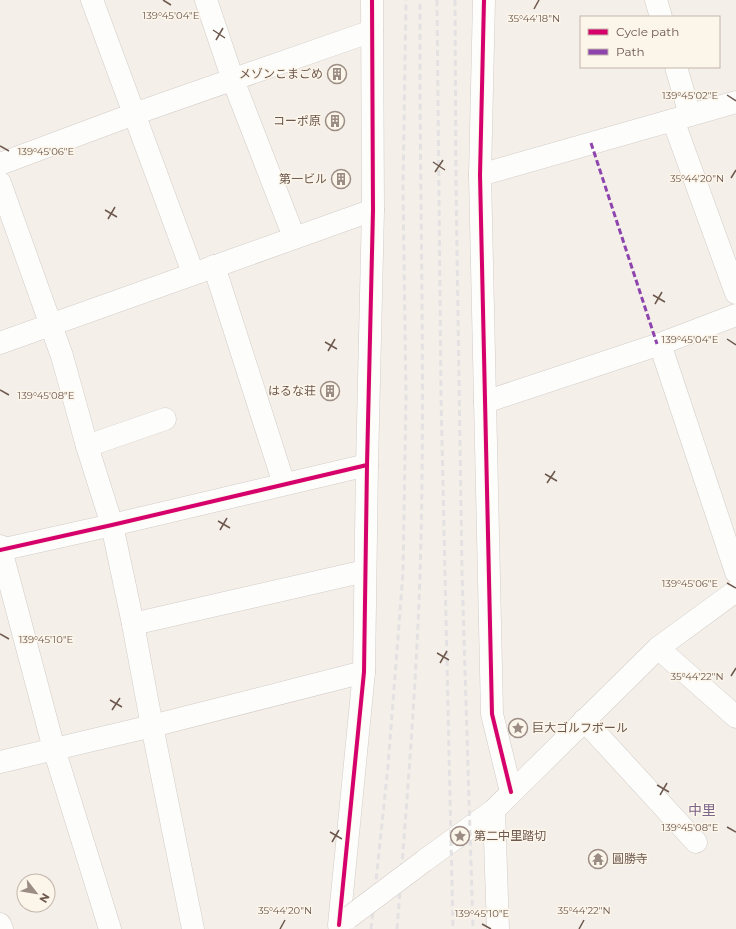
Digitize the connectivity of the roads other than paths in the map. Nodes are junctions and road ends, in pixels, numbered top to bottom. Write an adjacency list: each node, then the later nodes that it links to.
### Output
1 (92, 0): 11 (street)
2 (206, 0): 9 (street)
3 (372, 0): 7 (street)
4 (484, 0): 14 (street)
5 (656, 0): 6 (street)
6 (661, 16)
7 (372, 31): 9 (street); 16 (street)
8 (676, 68): 12 (street)
9 (233, 80): 11 (street); 17 (street)
10 (736, 102): 12 (street)
11 (134, 114): 13 (street); 19 (street)
12 (682, 117): 14 (street); 20 (street)
13 (0, 164)
14 (480, 175): 25 (street)
15 (0, 183): 22 (street)
16 (373, 210): 17 (street); 28 (street)
17 (294, 237): 18 (street)
18 (214, 266): 19 (street); 29 (street)
19 (193, 273): 22 (street)
20 (736, 293)
21 (736, 316): 24 (street)
22 (52, 324): 23 (street); 27 (street)
23 (0, 343)
24 (660, 344): 25 (street); 33 (street)
25 (485, 402): 43 (street)
26 (165, 419): 27 (street)
27 (87, 446): 30 (street)
28 (367, 464): 29 (street); 32 (street)
29 (284, 484): 30 (street)
30 (112, 525): 31 (street); 35 (street)
31 (0, 548): 41 (street)
32 (365, 571): 35 (street); 37 (street)
33 (736, 572)
34 (732, 601): 36 (street)
35 (133, 624): 40 (street)
36 (658, 648): 38 (street); 39 (street)
37 (364, 672): 40 (street); 47 (street)
38 (736, 717)
39 (584, 720): 43 (street); 45 (street)
40 (152, 726): 41 (street); 50 (street)
41 (54, 749): 42 (street); 49 (street)
42 (0, 762)
43 (511, 792): 44 (street)
44 (494, 810): 47 (street, bridge); 51 (street)
45 (696, 842)
46 (0, 924): 48 (street)
47 (340, 924)
48 (2, 929)
49 (110, 929)
50 (193, 929)
51 (498, 929)

